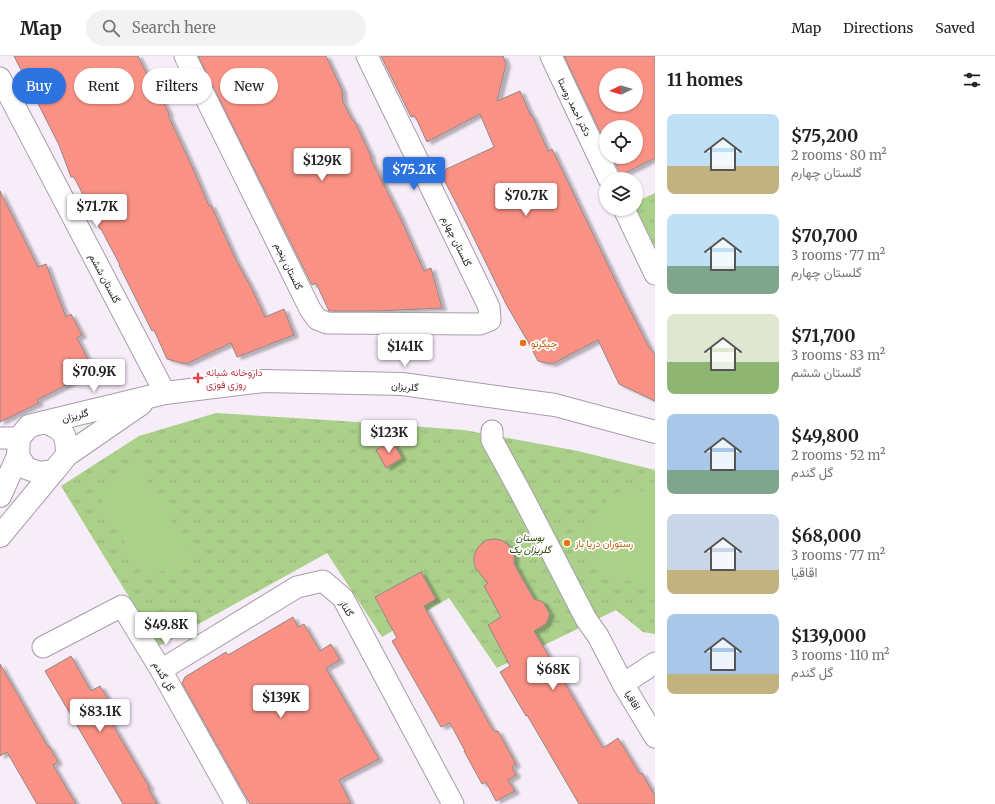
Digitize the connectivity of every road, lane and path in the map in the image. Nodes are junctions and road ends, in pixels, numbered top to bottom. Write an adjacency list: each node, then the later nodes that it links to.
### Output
1 (184, 56): 8 (street, گلستان پنجم)
2 (367, 56): 8 (street, گلستان چهارم)
3 (551, 56): 5 (street, دکتر احمد روستا)
4 (0, 78): 9 (street, گلستان ششم)
5 (607, 172)
6 (627, 216): 7 (street)
7 (655, 274)
8 (490, 320)
9 (158, 395): 10 (street, گلریزان); 12 (street, گلریزان); 14 (street, گلریزان)
10 (45, 422): 13 (street); 14 (street)
11 (492, 431): 20 (street, اقاقیا)
12 (655, 432)
13 (12, 444): 14 (street); 15 (street)
14 (61, 463): 16 (street, گلریزان)
15 (0, 496)
16 (0, 536)
17 (43, 647): 19 (street, گل گندم)
18 (655, 664): 20 (street, اقاقیا)
19 (161, 670): 22 (street, گل گندم); 23 (street, گلناز)
20 (623, 684): 21 (street, اقاقیا)
21 (655, 737)
22 (236, 804)
23 (453, 804)

